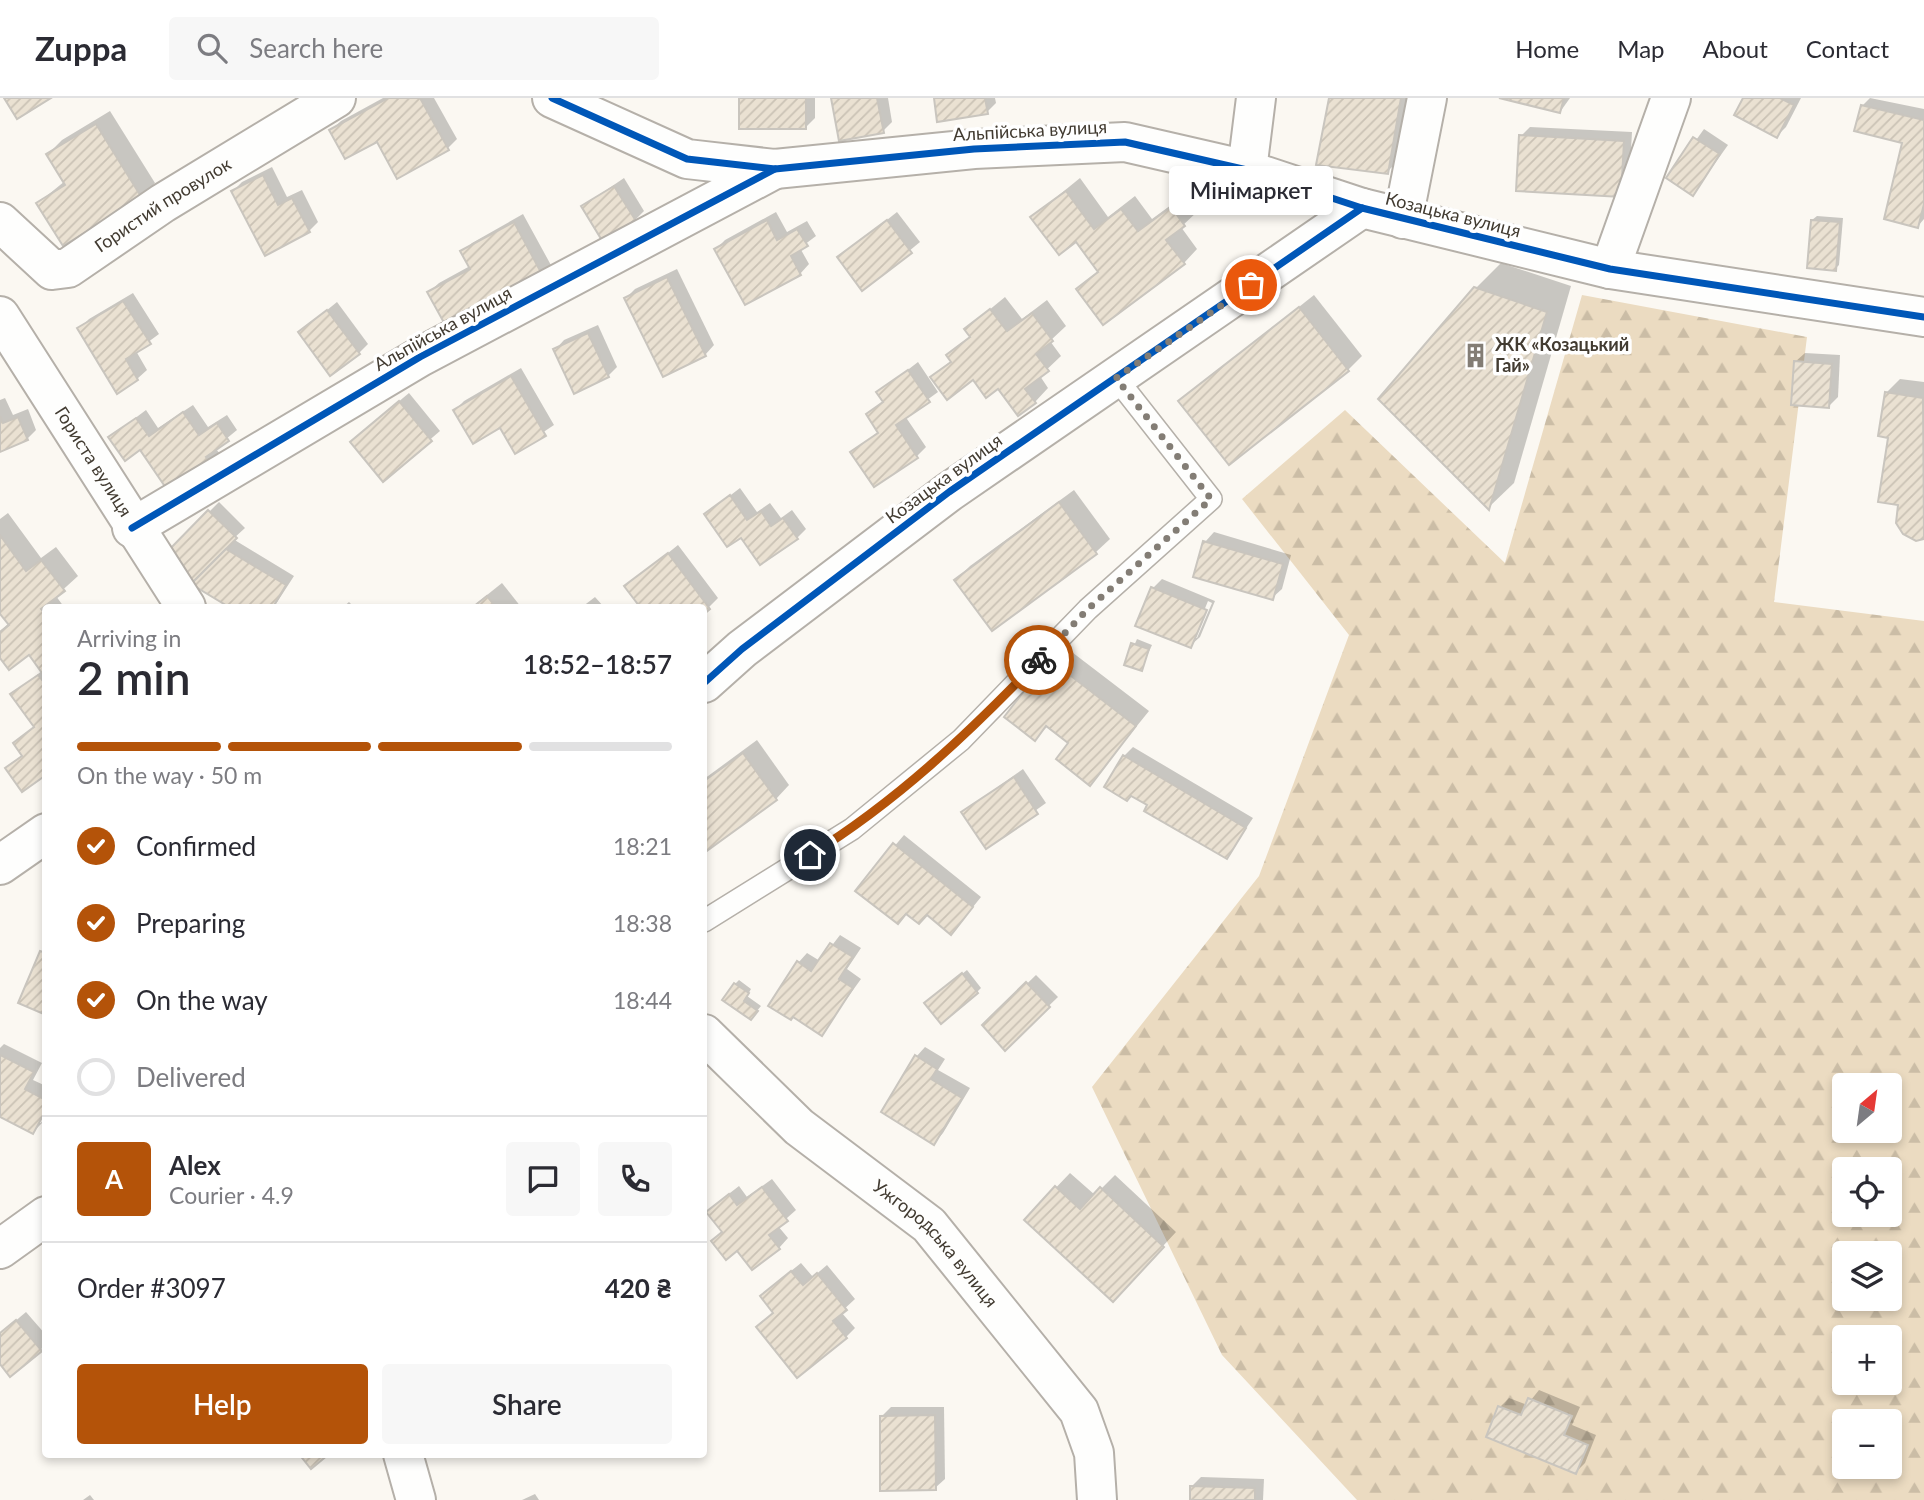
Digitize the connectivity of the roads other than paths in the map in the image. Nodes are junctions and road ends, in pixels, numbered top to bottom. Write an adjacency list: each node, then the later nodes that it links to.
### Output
1 (335, 98): 10 (street, Гористий провулок)
2 (552, 98): 6 (street, Альпійська вулиця)
3 (1256, 98): 7 (street)
4 (1427, 98): 9 (street)
5 (1671, 98): 11 (street)
6 (775, 169): 7 (street, Альпійська вулиця); 15 (street, Альпійська вулиця)
7 (1247, 170): 8 (street, Альпійська вулиця)
8 (1362, 208): 9 (street, Козацька вулиця); 14 (street, Козацька вулиця)
9 (1403, 219): 11 (street, Козацька вулиця)
10 (0, 222)
11 (1610, 269): 13 (street, Козацька вулиця)
12 (0, 316): 15 (street, Гориста вулиця)
13 (1924, 317)
14 (1116, 378): 17 (street, Козацька вулиця); 20 (lane)
15 (132, 528): 16 (street, Гориста вулиця)
16 (184, 604)
17 (707, 680)
18 (42, 836): 19 (street)
19 (0, 864)
20 (707, 919)
21 (707, 1037): 26 (street, Ужгородська вулиця)
22 (42, 1219): 23 (street)
23 (0, 1249)
24 (403, 1458): 25 (street)
25 (416, 1500)
26 (1097, 1500)

